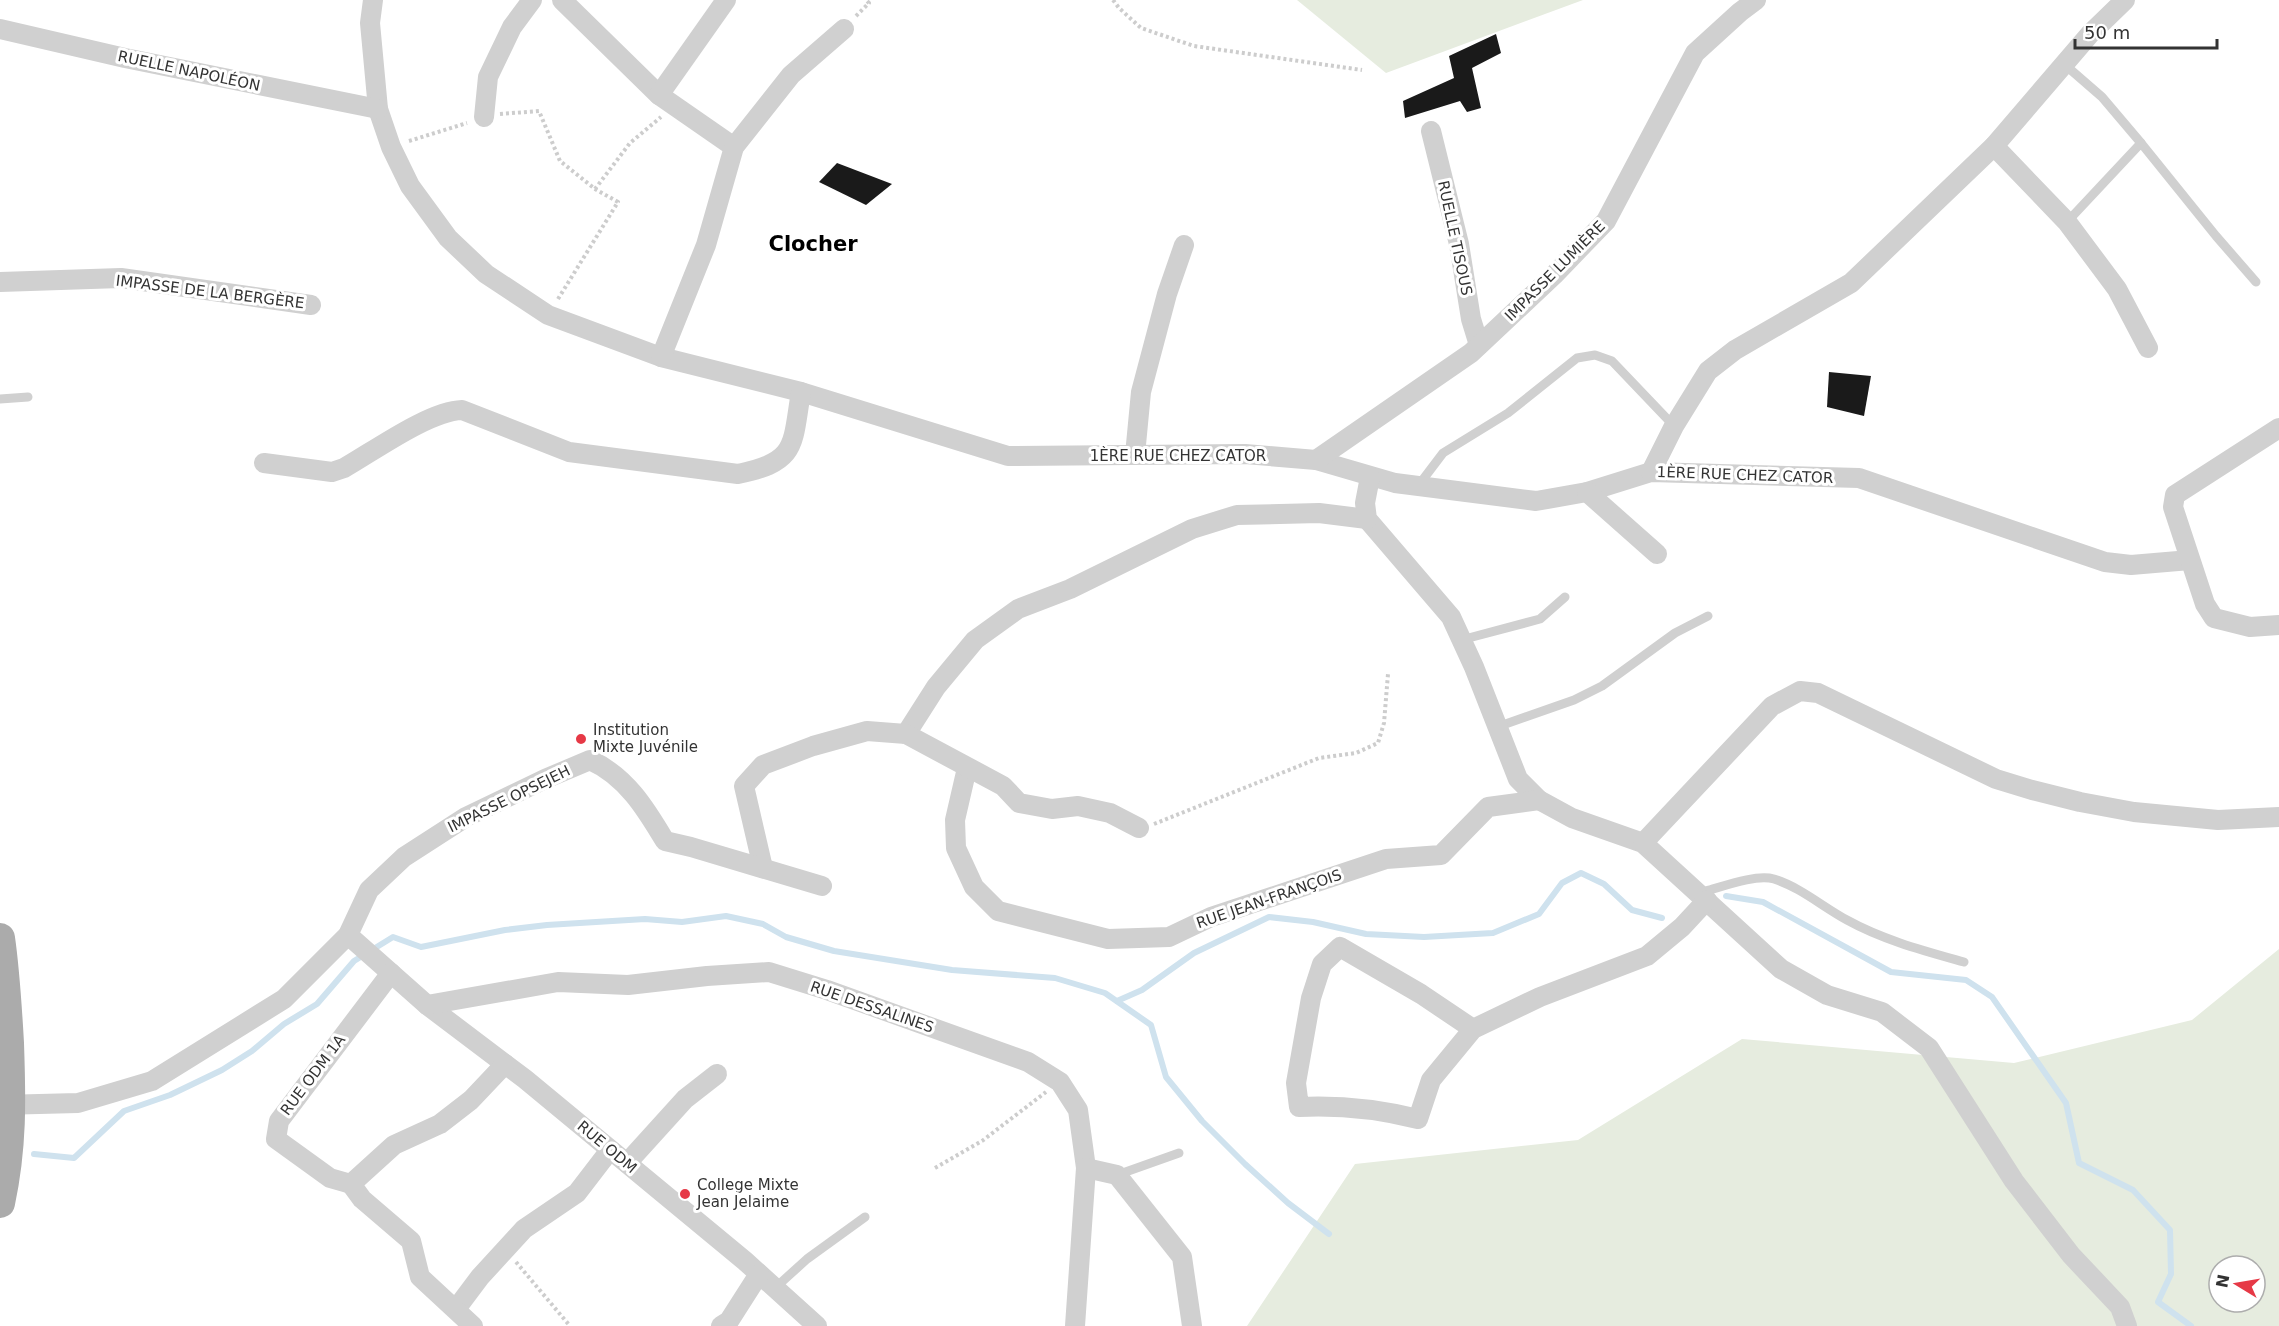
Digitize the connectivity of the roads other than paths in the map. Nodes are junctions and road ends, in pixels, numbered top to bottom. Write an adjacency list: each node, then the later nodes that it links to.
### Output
1 (373, 0): 11 (street, 1ÈRE RUE CHEZ CATOR)
2 (532, 0): 12 (street)
3 (562, 0): 10 (street)
4 (726, 0): 10 (street)
5 (1756, 0): 22 (street, IMPASSE LUMIÈRE)
6 (2125, 0): 9 (street)
7 (0, 29): 11 (street, RUELLE NAPOLÉON)
8 (844, 29): 16 (street)
9 (2064, 64): 14 (lane); 15 (street)
10 (666, 100): 16 (street)
11 (378, 109): 24 (street, 1ÈRE RUE CHEZ CATOR)
12 (484, 117)
13 (1431, 131): 22 (street, RUELLE TISOUS)
14 (2141, 142): 17 (lane); 20 (lane)
15 (1994, 146): 17 (street); 28 (street)
16 (734, 147): 24 (street)
17 (2067, 222): 23 (street)
18 (1184, 245): 30 (street)
19 (0, 282): 21 (street, IMPASSE DE LA BERGÈRE)
20 (2256, 282)
21 (311, 305)
22 (1479, 345): 31 (street, IMPASSE LUMIÈRE)
23 (2148, 348)
24 (661, 357): 25 (street, 1ÈRE RUE CHEZ CATOR)
25 (801, 392): 30 (street, 1ÈRE RUE CHEZ CATOR); 32 (street)
26 (28, 397): 27 (lane)
27 (0, 399)
28 (1674, 426): 33 (street); 35 (lane)
29 (2279, 428): 39 (street)
30 (1135, 455): 31 (street, 1ÈRE RUE CHEZ CATOR)
31 (1316, 459): 34 (street, 1ÈRE RUE CHEZ CATOR)
32 (264, 463)
33 (1651, 471): 36 (street, 1ÈRE RUE CHEZ CATOR); 39 (street, 1ÈRE RUE CHEZ CATOR)
34 (1370, 477): 35 (street, 1ÈRE RUE CHEZ CATOR); 37 (street)
35 (1418, 486): 36 (street, 1ÈRE RUE CHEZ CATOR)
36 (1587, 492): 38 (street)
37 (1367, 519): 43 (street); 45 (street)
38 (1657, 554)
39 (2190, 560): 42 (street)
40 (1565, 597): 43 (lane)
41 (1708, 616): 44 (lane)
42 (2279, 625)
43 (1461, 640): 44 (street)
44 (1497, 727): 47 (street)
45 (906, 734): 46 (street); 51 (street)
46 (968, 768): 47 (street, RUE JEAN-FRANÇOIS); 49 (street)
47 (1539, 800): 50 (street)
48 (2279, 817): 50 (street)
49 (1139, 828)
50 (1643, 843): 53 (street)
51 (763, 868): 52 (street, IMPASSE OPSEJEH); 54 (street, IMPASSE OPSEJEH)
52 (822, 886)
53 (1707, 900): 56 (lane); 59 (street); 79 (street)
54 (348, 935): 57 (street, RUE ODM); 62 (street, IMPASSE OPSEJEH)
55 (0, 938): 62 (main road)
56 (1965, 962)
57 (391, 973): 58 (street, RUE ODM); 68 (street, RUE ODM 1A)
58 (427, 1005): 60 (street, RUE ODM); 66 (street, RUE DESSALINES)
59 (1473, 1029): 59 (street)
60 (505, 1064): 63 (street, RUE ODM); 68 (street)
61 (717, 1074): 65 (street)
62 (7, 1113): 69 (main road)
63 (610, 1150): 65 (street, RUE ODM); 73 (street)
64 (1179, 1153): 67 (lane)
65 (627, 1163): 71 (street, RUE ODM)
66 (1086, 1168): 67 (street); 77 (street, RUE DESSALINES)
67 (1117, 1175): 78 (street)
68 (351, 1184): 73 (street)
69 (0, 1203)
70 (865, 1217): 72 (lane)
71 (759, 1274): 72 (street, RUE ODM); 75 (street)
72 (775, 1288): 76 (street, RUE ODM)
73 (456, 1309): 74 (street)
74 (473, 1326)
75 (721, 1326)
76 (817, 1326)
77 (1075, 1326)
78 (1192, 1326)
79 (2127, 1326)

